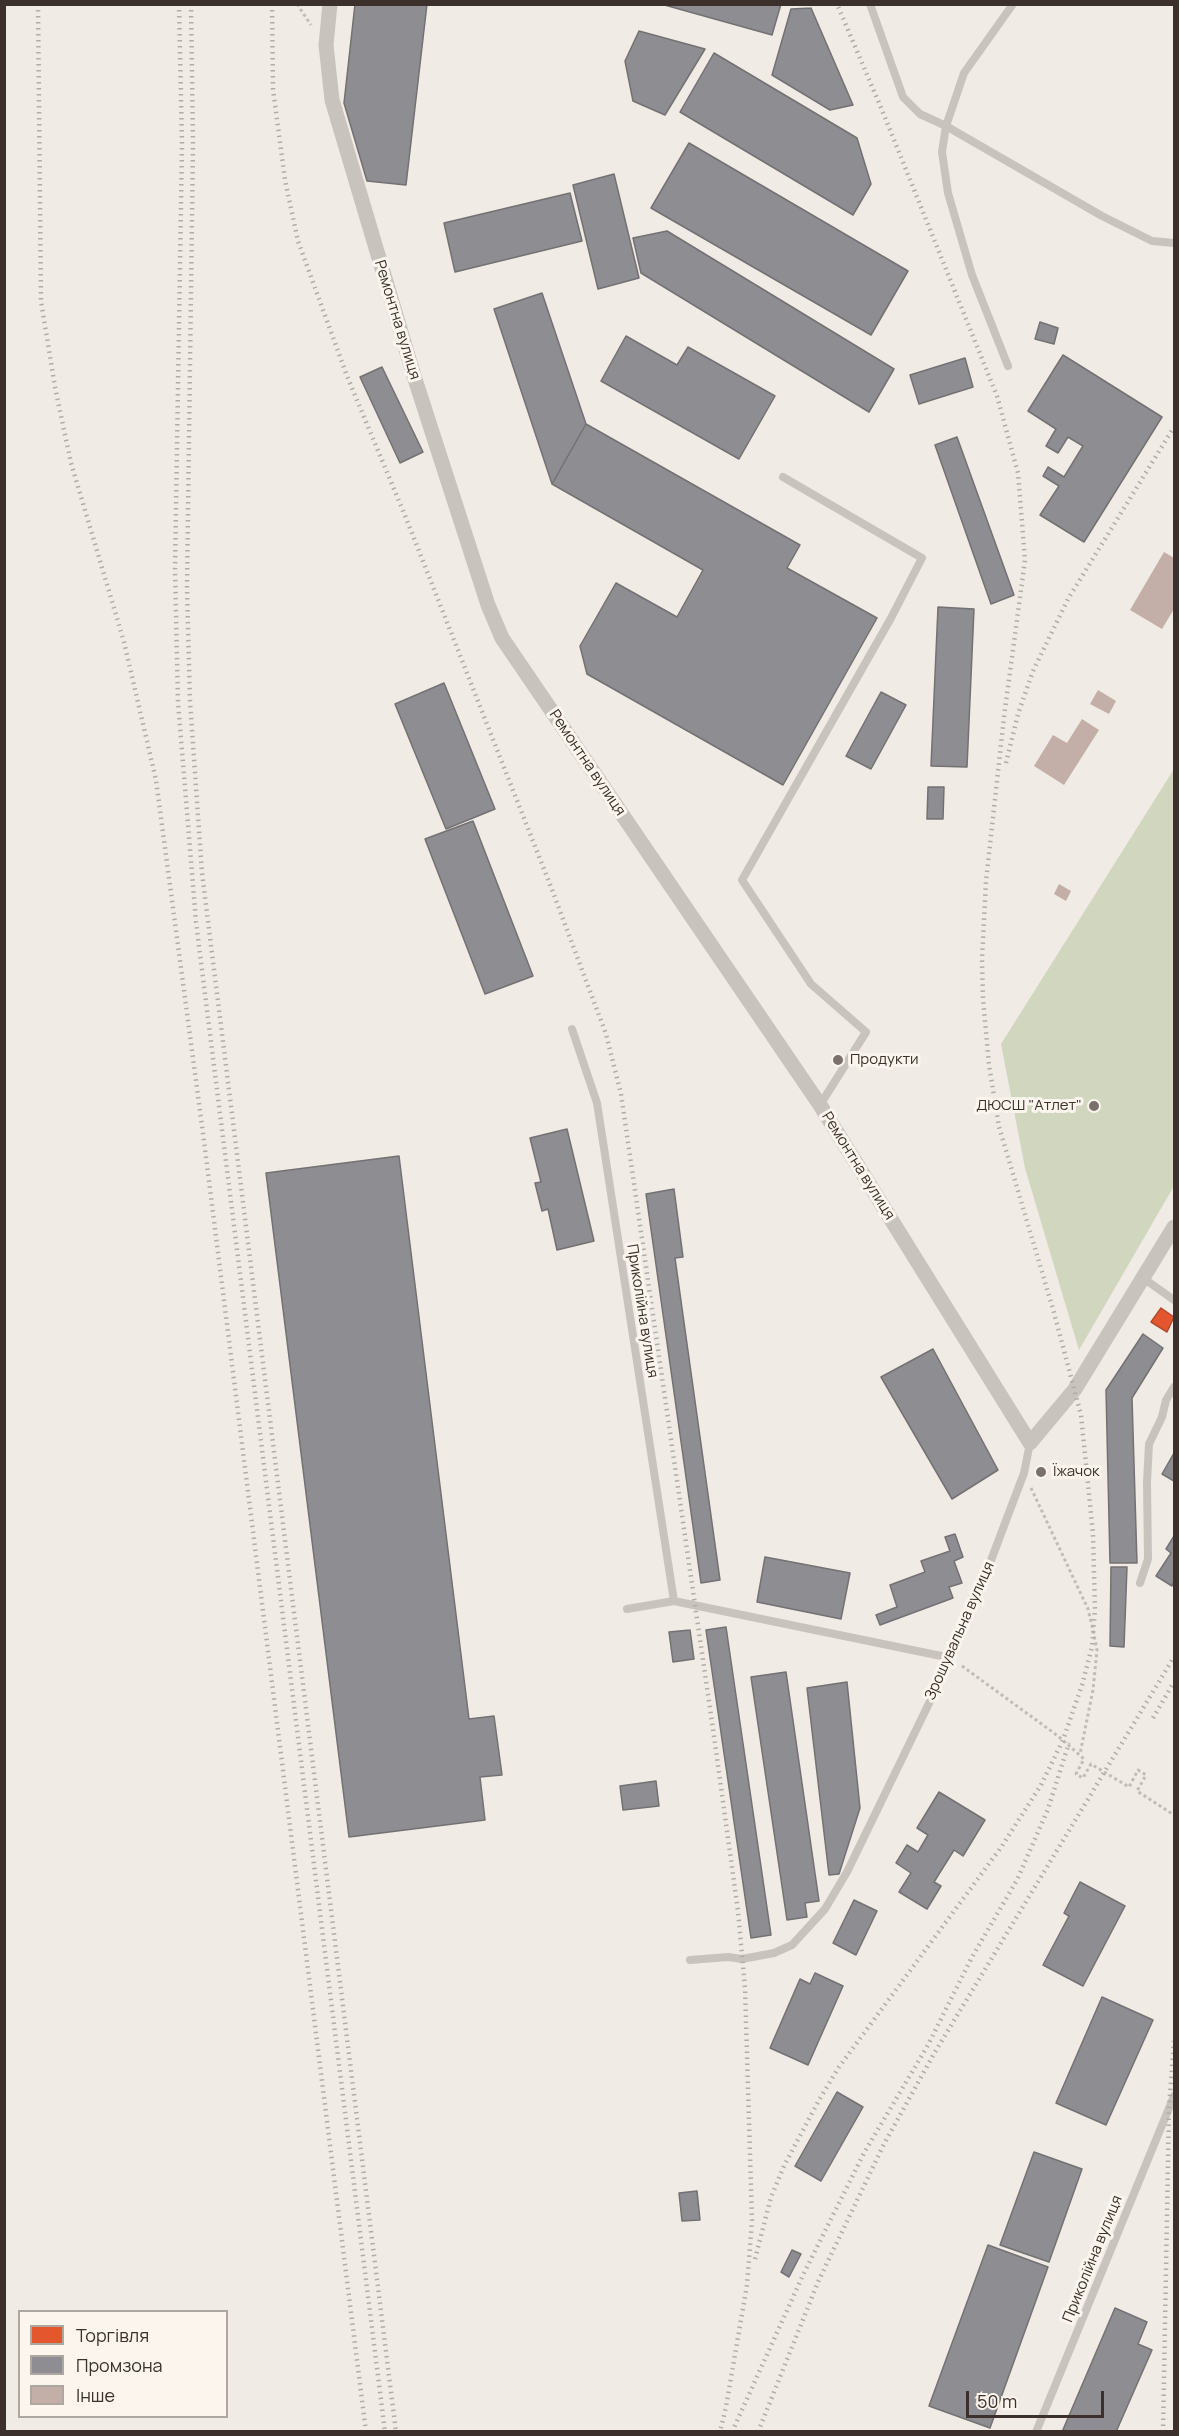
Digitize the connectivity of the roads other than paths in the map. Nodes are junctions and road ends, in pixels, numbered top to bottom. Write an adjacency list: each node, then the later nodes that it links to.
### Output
1 (330, 4): 9 (street, Ремонтна вулиця)
2 (870, 4): 4 (lane)
3 (1012, 4): 4 (lane)
4 (946, 126): 5 (lane); 6 (lane)
5 (1174, 243)
6 (1008, 366)
7 (783, 477): 9 (lane)
8 (572, 1029): 16 (lane, Приколійна вулиця)
9 (820, 1105): 14 (street, Ремонтна вулиця)
10 (1174, 1227): 11 (street, Зрошувальна вулиця)
11 (1143, 1278): 12 (lane); 14 (street, Зрошувальна вулиця)
12 (1174, 1300)
13 (1174, 1387): 15 (lane)
14 (1030, 1443): 18 (lane, Зрошувальна вулиця)
15 (1140, 1583)
16 (674, 1601): 17 (lane); 18 (lane)
17 (627, 1609)
18 (951, 1658): 19 (lane, Зрошувальна вулиця)
19 (690, 1960)
20 (1174, 2096): 21 (lane, Приколійна вулиця)
21 (1036, 2432)

